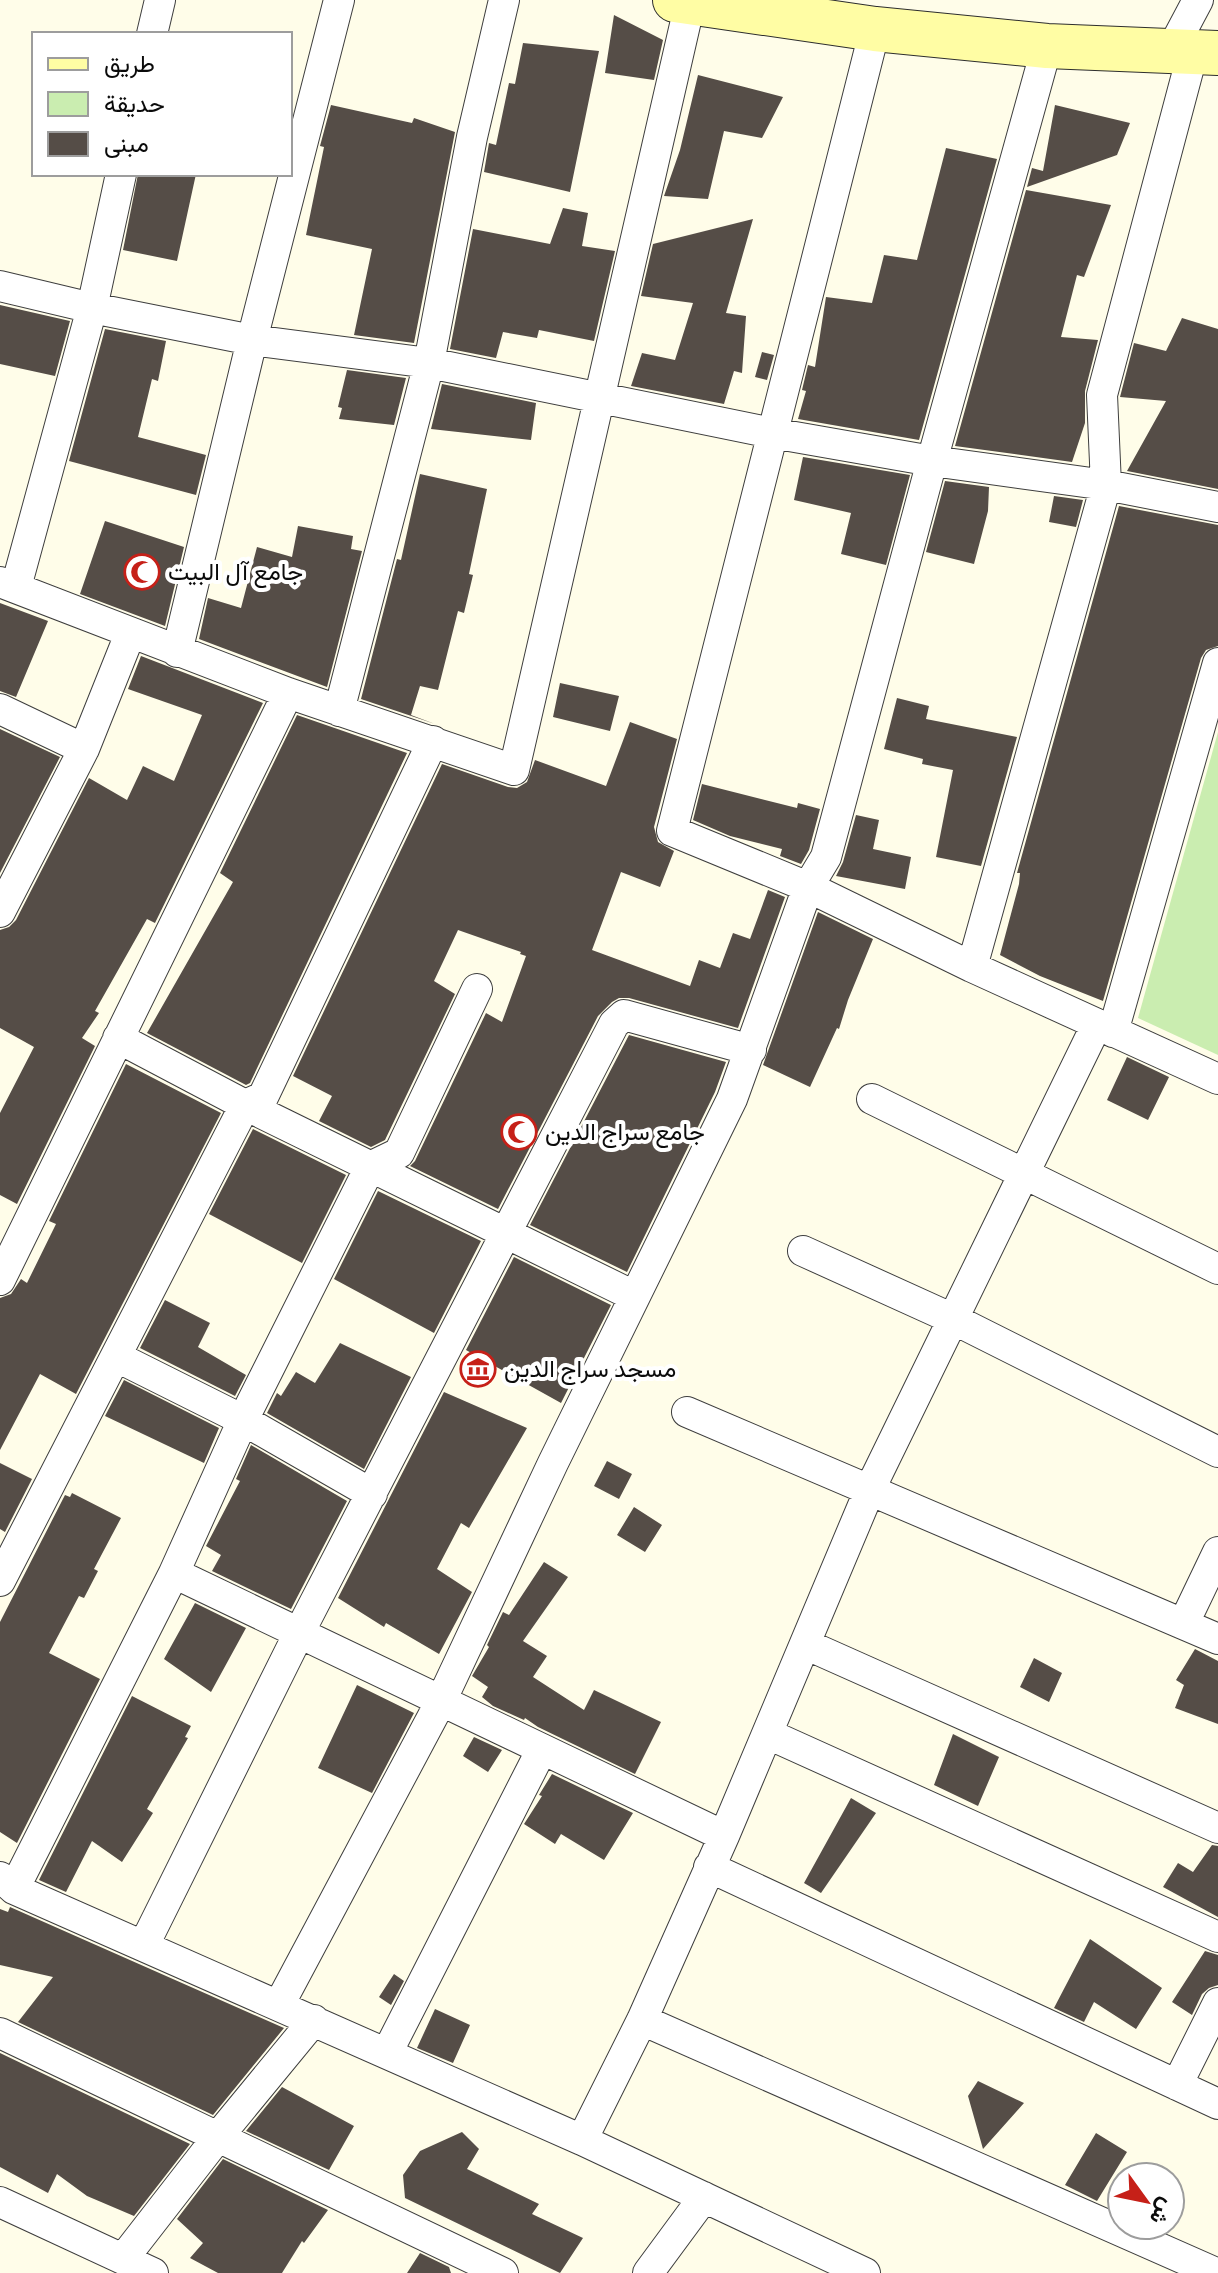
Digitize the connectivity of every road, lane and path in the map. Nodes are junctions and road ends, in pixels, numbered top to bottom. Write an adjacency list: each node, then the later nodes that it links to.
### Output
1 (160, 0): 7 (street)
2 (339, 0): 13 (street)
3 (504, 0): 14 (street)
4 (1198, 0): 9 (street)
5 (683, 1): 6 (street); 15 (street)
6 (875, 29): 8 (street); 16 (street)
7 (152, 32)
8 (1047, 46): 9 (street); 17 (street)
9 (1194, 52): 18 (street)
10 (121, 176): 12 (street)
11 (0, 286): 12 (street)
12 (92, 308): 13 (street); 20 (street)
13 (252, 340): 14 (street); 22 (street)
14 (429, 363): 15 (street); 26 (street)
15 (599, 399): 16 (street); 27 (street)
16 (772, 433): 17 (street); 29 (street)
17 (932, 461): 18 (street); 29 (street)
18 (1106, 485): 19 (street); 31 (street)
19 (1218, 507)
20 (8, 584): 21 (street)
21 (130, 634): 22 (street); 28 (street)
22 (177, 652): 24 (street)
23 (1218, 663): 33 (street)
24 (288, 693): 26 (street); 34 (street)
25 (0, 709): 28 (street)
26 (339, 711): 27 (street)
27 (433, 741): 38 (street)
28 (84, 749): 30 (street)
29 (808, 887): 31 (street); 35 (street)
30 (0, 912)
31 (972, 967): 33 (street)
32 (477, 989): 39 (street)
33 (1105, 1028): 36 (street); 40 (street)
34 (118, 1038): 38 (street); 44 (street)
35 (751, 1050): 41 (street); 45 (street)
36 (1218, 1079)
37 (872, 1099): 40 (street)
38 (245, 1105): 39 (street); 47 (street)
39 (370, 1167): 41 (street); 49 (street)
40 (1026, 1173): 43 (street); 46 (street)
41 (506, 1234): 45 (street); 52 (street)
42 (803, 1251): 46 (street)
43 (1218, 1269)
44 (0, 1280)
45 (634, 1296): 60 (street)
46 (953, 1319): 50 (street); 51 (street)
47 (117, 1357): 49 (street); 55 (street)
48 (687, 1412): 51 (street)
49 (243, 1420): 52 (street); 54 (street)
50 (1218, 1452)
51 (870, 1489): 56 (street); 59 (street)
52 (372, 1494): 57 (street)
53 (1218, 1552): 56 (street)
54 (174, 1573): 57 (street); 66 (street)
55 (0, 1581)
56 (1184, 1623): 58 (street)
57 (299, 1633): 60 (street); 68 (street)
58 (1218, 1639)
59 (805, 1644): 61 (street); 63 (street)
60 (441, 1701): 62 (street); 70 (street)
61 (768, 1734): 64 (street); 67 (street)
62 (542, 1749): 64 (street); 74 (street)
63 (1218, 1828)
64 (724, 1836): 65 (street)
65 (709, 1867): 72 (street); 75 (street)
66 (7, 1883): 68 (street)
67 (1218, 1937)
68 (144, 1945): 70 (street)
69 (1218, 2003): 75 (street)
70 (279, 2005): 71 (street)
71 (314, 2020): 74 (street); 77 (street)
72 (642, 2020): 78 (street); 86 (street)
73 (0, 2033): 77 (street)
74 (387, 2053): 78 (street)
75 (1177, 2085): 76 (street)
76 (1218, 2104)
77 (217, 2138): 81 (street); 83 (street)
78 (582, 2140): 79 (street)
79 (704, 2197): 84 (street); 85 (street)
80 (0, 2202): 81 (street)
81 (123, 2259): 82 (street)
82 (153, 2273)
83 (503, 2273)
84 (648, 2273)
85 (865, 2273)
86 (1216, 2273)

